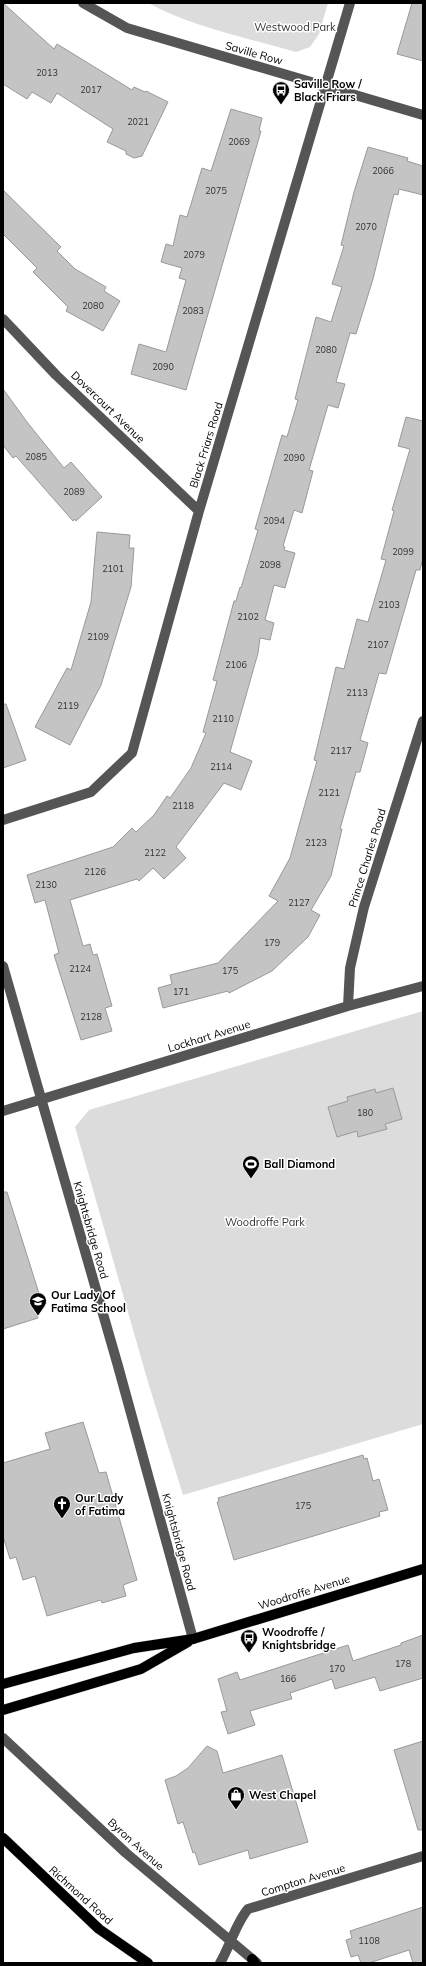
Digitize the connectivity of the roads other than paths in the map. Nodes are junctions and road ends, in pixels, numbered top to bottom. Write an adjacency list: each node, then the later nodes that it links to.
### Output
1 (83, 3): 3 (street, Saville Row)
2 (350, 3): 3 (street, Black Friars Road)
3 (327, 86): 4 (street, Saville Row); 6 (street, Black Friars Road)
4 (423, 115)
5 (3, 319): 6 (street, Dovercourt Avenue)
6 (199, 511): 8 (street, Black Friars Road)
7 (423, 721): 11 (street, Prince Charles Road)
8 (3, 820)
9 (3, 966): 12 (street, Knightsbridge Road)
10 (423, 986): 11 (street, Lockhart Avenue)
11 (348, 1006): 12 (street, Lockhart Avenue)
12 (41, 1100): 13 (street, Lockhart Avenue); 15 (street, Knightsbridge Road)
13 (3, 1111)
14 (423, 1569): 15 (main road, Woodroffe Avenue)
15 (193, 1639): 16 (main road, Woodroffe Avenue); 17 (main road, Woodroffe Avenue)
16 (3, 1684)
17 (3, 1710)
18 (3, 1738): 21 (street, Byron Avenue)
19 (3, 1838): 23 (main road, Richmond Road)
20 (423, 1856): 21 (street, Compton Avenue)
21 (231, 1942): 22 (street, Byron Avenue); 24 (street, Compton Avenue)
22 (255, 1962)
23 (148, 1963)
24 (220, 1963)

